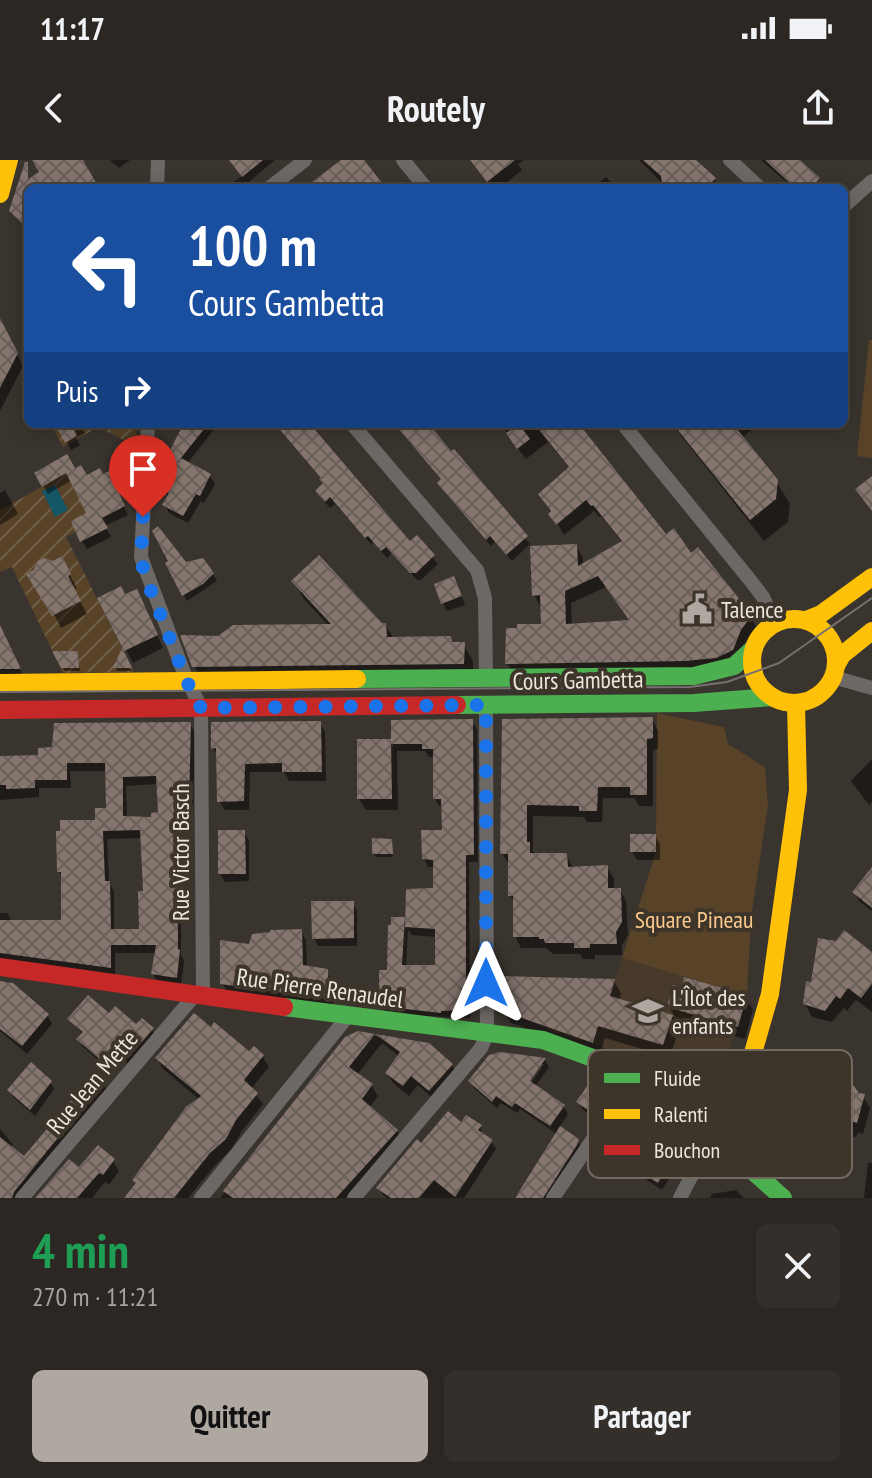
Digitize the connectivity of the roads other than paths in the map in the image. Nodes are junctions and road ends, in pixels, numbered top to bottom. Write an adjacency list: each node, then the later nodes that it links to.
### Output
1 (9, 160): 11 (main road)
2 (158, 160): 7 (street)
3 (305, 160): 8 (street)
4 (403, 160): 9 (street)
5 (730, 160): 10 (street)
6 (872, 181): 12 (street)
7 (157, 184)
8 (274, 184)
9 (423, 184)
10 (756, 184)
11 (0, 194)
12 (848, 202)
13 (148, 428): 23 (street)
14 (355, 428): 22 (street)
15 (626, 428): 18 (street)
16 (872, 577): 17 (main road)
17 (806, 620): 18 (main road); 21 (main road)
18 (775, 623): 20 (main road)
19 (872, 631): 21 (main road)
20 (753, 649): 22 (main road, Cours Gambetta); 26 (main road)
21 (835, 672): 25 (street); 27 (main road)
22 (486, 679): 23 (main road, Cours Gambetta)
23 (187, 682): 24 (main road, Cours Gambetta); 29 (street)
24 (0, 683)
25 (872, 688)
26 (772, 697): 27 (main road); 28 (main road, Cours Gambetta)
27 (796, 703): 35 (main road)
28 (486, 705): 29 (main road, Cours Gambetta); 34 (street)
29 (201, 708): 30 (main road, Cours Gambetta); 32 (street, Rue Victor Basch)
30 (0, 710)
31 (0, 967): 32 (main road, Rue Pierre Renaudel)
32 (199, 995): 33 (main road, Rue Pierre Renaudel); 41 (street, Rue Jean Mette)
33 (348, 1016): 34 (main road, Rue Pierre Renaudel); 42 (street)
34 (487, 1034): 36 (main road, Rue Pierre Renaudel); 40 (street)
35 (754, 1050)
36 (588, 1056)
37 (588, 1146): 43 (street)
38 (691, 1178): 44 (street)
39 (761, 1178): 45 (main road)
40 (361, 1196)
41 (22, 1198)
42 (201, 1198)
43 (553, 1198)
44 (680, 1198)
45 (783, 1198)

